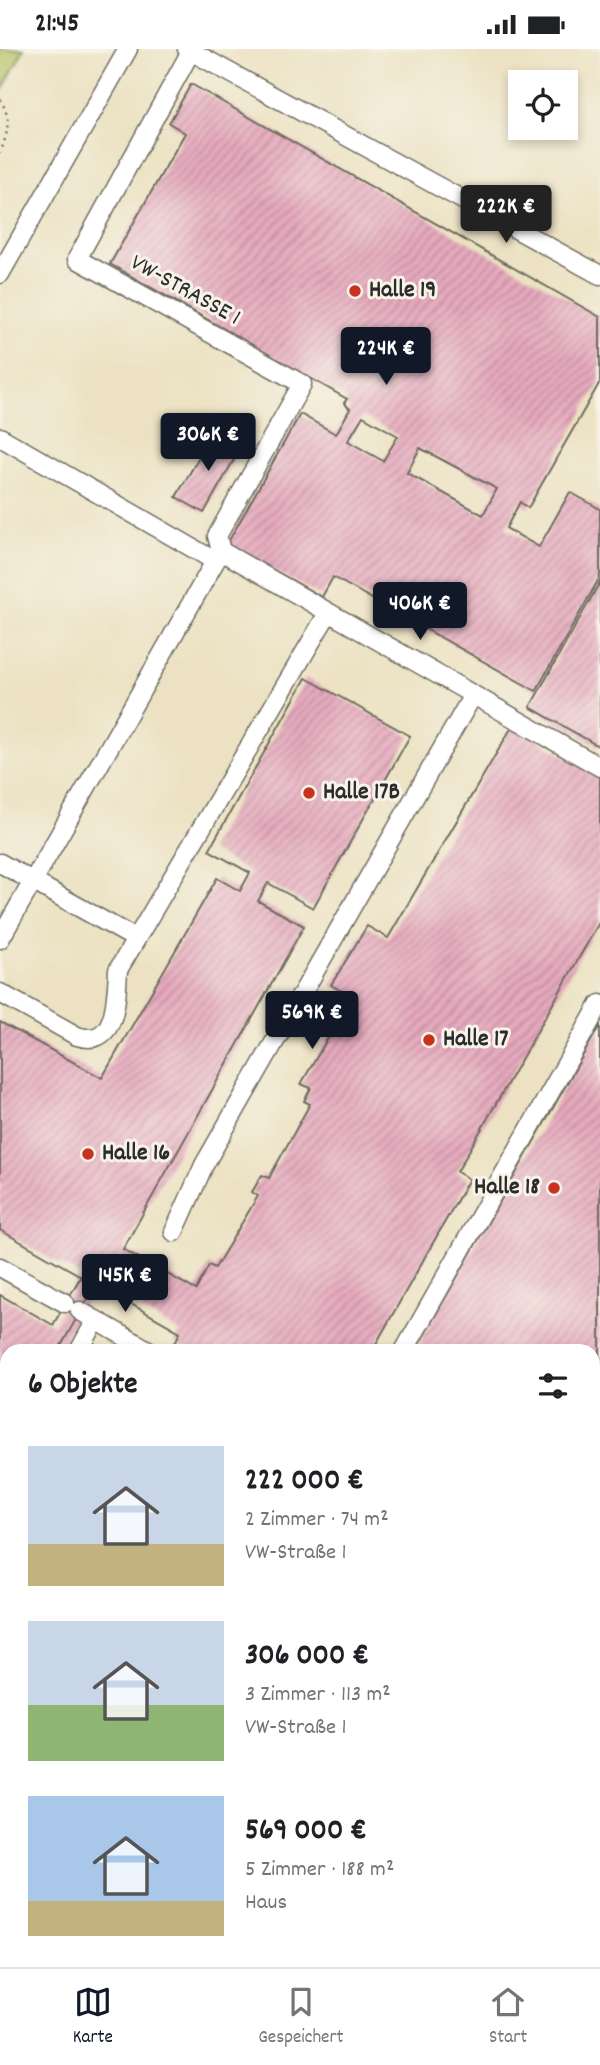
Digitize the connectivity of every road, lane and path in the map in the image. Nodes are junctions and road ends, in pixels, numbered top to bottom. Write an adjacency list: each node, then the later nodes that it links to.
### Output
1 (128, 49): 5 (street)
2 (189, 50): 6 (street, VW-STRASSE 1); 8 (street, VW-STRASSE 1)
3 (0, 99): 4 (path)
4 (0, 153)
5 (0, 274)
6 (600, 275)
7 (0, 437): 8 (street)
8 (218, 549): 9 (street); 13 (street, VW-STRASSE 1)
9 (328, 613): 10 (street); 15 (street)
10 (473, 695): 11 (street); 18 (street)
11 (600, 767)
12 (0, 863): 13 (street)
13 (33, 882): 14 (street, VW-STRASSE 1); 15 (street)
14 (0, 939)
15 (136, 939): 16 (street)
16 (0, 993)
17 (600, 1004): 23 (street)
18 (174, 1232)
19 (0, 1266): 20 (street)
20 (80, 1312): 21 (street); 22 (street)
21 (79, 1344)
22 (137, 1344)
23 (408, 1344)

